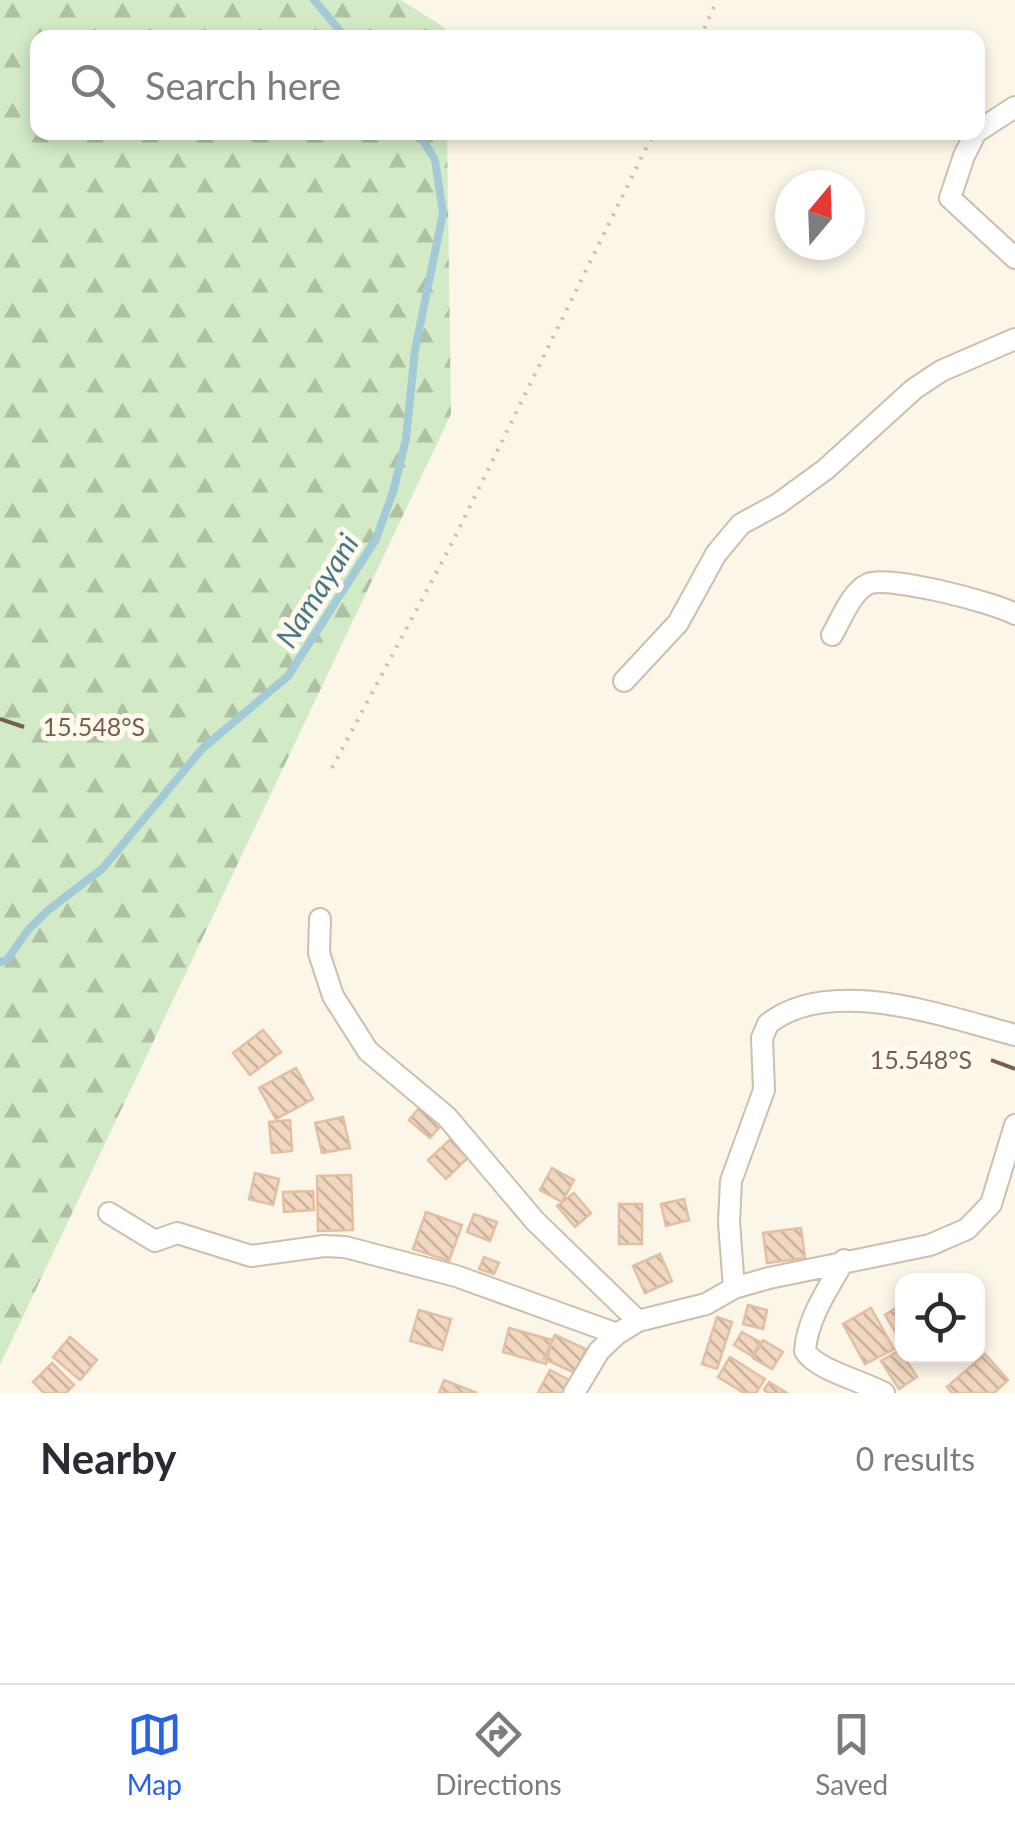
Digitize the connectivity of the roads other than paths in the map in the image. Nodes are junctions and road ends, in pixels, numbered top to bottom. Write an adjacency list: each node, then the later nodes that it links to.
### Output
1 (1015, 107): 2 (street)
2 (985, 127)
3 (973, 140): 4 (street)
4 (1015, 258)
5 (1015, 340): 8 (street)
6 (1015, 614): 7 (street)
7 (832, 635)
8 (624, 681)
9 (320, 920): 15 (street)
10 (1015, 1035): 14 (street)
11 (1015, 1126): 13 (street)
12 (109, 1213): 16 (street)
13 (844, 1260): 14 (street); 18 (street)
14 (734, 1288): 15 (street)
15 (638, 1321): 16 (street)
16 (617, 1334): 17 (street)
17 (574, 1393)
18 (884, 1393)

